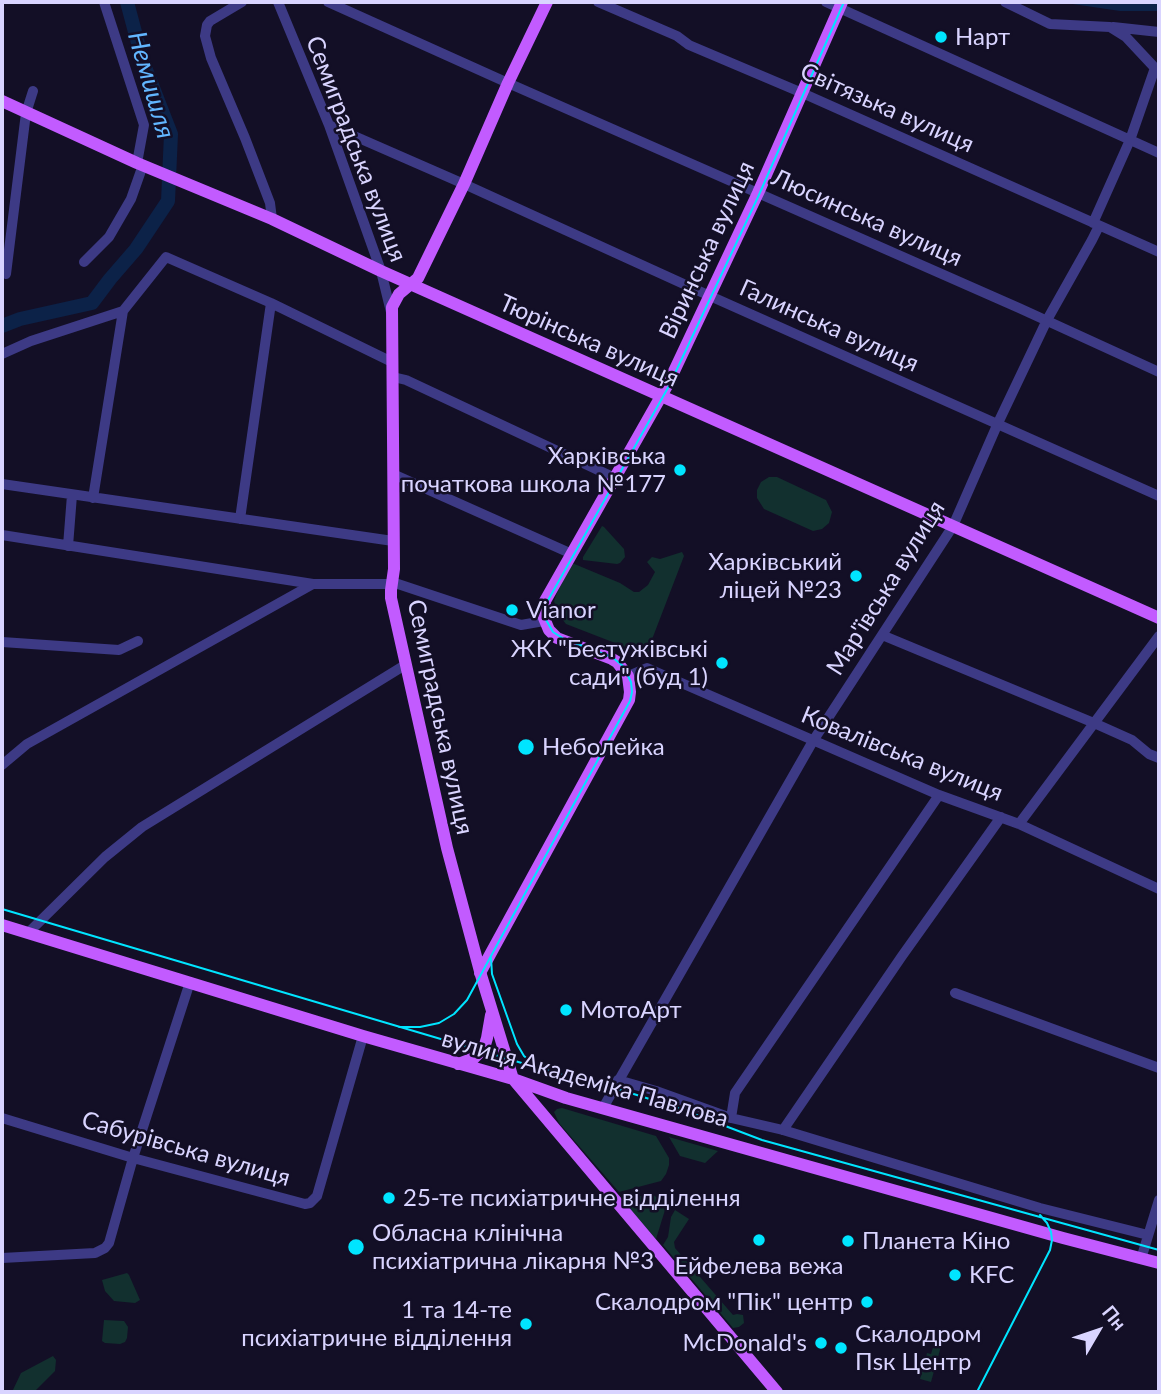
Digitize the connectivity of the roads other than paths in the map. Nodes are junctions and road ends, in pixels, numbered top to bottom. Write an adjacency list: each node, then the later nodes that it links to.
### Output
1 (104, 2): 21 (street)
2 (242, 2): 24 (street)
3 (278, 2): 18 (street, Семиградська вулиця)
4 (328, 2): 13 (street, Люсинська вулиця)
5 (547, 2): 13 (main road, Семиградська вулиця)
6 (598, 2): 15 (street, Світязька вулиця)
7 (826, 2): 9 (street)
8 (1005, 2): 10 (street)
9 (840, 5): 15 (main road, Віринська вулиця); 19 (street)
10 (1110, 27): 11 (street); 12 (street)
11 (1159, 32)
12 (1157, 69): 19 (street, Мар'ївська вулиця)
13 (508, 83): 22 (main road, Семиградська вулиця); 23 (street, Люсинська вулиця)
14 (33, 91): 17 (street)
15 (802, 93): 23 (main road, Віринська вулиця); 25 (street, Світязька вулиця)
16 (2, 101): 17 (main road, Тюрінська вулиця)
17 (26, 113): 21 (main road, Тюрінська вулиця); 29 (street)
18 (329, 125): 22 (street, Галинська вулиця); 28 (street, Семиградська вулиця)
19 (1130, 140): 20 (street); 25 (street, Мар'ївська вулиця)
20 (1159, 153)
21 (144, 165): 24 (main road, Тюрінська вулиця); 27 (street)
22 (464, 184): 30 (main road, Семиградська вулиця); 31 (street, Галинська вулиця)
23 (758, 193): 31 (main road, Віринська вулиця); 35 (street, Люсинська вулиця)
24 (272, 219): 28 (main road, Тюрінська вулиця)
25 (1096, 224): 26 (street, Світязька вулиця); 35 (street, Мар'ївська вулиця)
26 (1159, 252)
27 (84, 262)
28 (381, 271): 30 (main road, Тюрінська вулиця); 34 (street, Семиградська вулиця)
29 (6, 274)
30 (411, 284): 34 (main road, Семиградська вулиця); 40 (main road, Тюрінська вулиця)
31 (710, 296): 40 (main road, Віринська вулиця); 41 (street, Галинська вулиця)
32 (271, 303): 33 (street); 37 (street); 48 (street)
33 (124, 310): 36 (street); 47 (street)
34 (391, 312): 37 (main road, Семиградська вулиця)
35 (1047, 320): 38 (street, Люсинська вулиця); 41 (street, Мар'ївська вулиця)
36 (2, 354)
37 (392, 362): 39 (main road, Семиградська вулиця)
38 (1159, 372)
39 (393, 377): 42 (main road, Семиградська вулиця); 43 (street)
40 (661, 397): 43 (main road, Віринська вулиця); 49 (main road, Тюрінська вулиця)
41 (998, 423): 46 (street, Галинська вулиця); 49 (street, Мар'ївська вулиця)
42 (393, 474): 51 (main road, Семиградська вулиця); 53 (street)
43 (615, 478): 53 (main road, Віринська вулиця)
44 (2, 484): 45 (street)
45 (72, 495): 47 (street); 52 (street)
46 (1159, 496)
47 (93, 498): 48 (street)
48 (240, 519): 51 (street)
49 (953, 526): 56 (main road, Тюрінська вулиця); 58 (street, Мар'ївська вулиця)
50 (2, 535): 52 (street)
51 (393, 541): 54 (main road, Семиградська вулиця)
52 (68, 546): 55 (street)
53 (572, 554): 57 (main road, Віринська вулиця)
54 (391, 583): 55 (street); 57 (street); 62 (main road, Семиградська вулиця)
55 (313, 584): 67 (street)
56 (1159, 618)
57 (544, 621): 63 (main road)
58 (882, 635): 64 (street); 65 (street, Мар'ївська вулиця)
59 (1159, 636): 64 (street)
60 (138, 641): 61 (street)
61 (2, 642)
62 (405, 666): 73 (street); 74 (main road, Семиградська вулиця)
63 (628, 676): 65 (street, Ковалівська вулиця); 74 (main road)
64 (1094, 723): 66 (street); 70 (street)
65 (813, 741): 68 (street, Ковалівська вулиця); 82 (street, Мар'ївська вулиця)
66 (1159, 758)
67 (2, 765)
68 (939, 795): 69 (street, Ковалівська вулиця); 86 (street)
69 (1001, 817): 70 (street, Ковалівська вулиця); 88 (street)
70 (1019, 824): 71 (street, Ковалівська вулиця)
71 (1159, 889)
72 (2, 925): 73 (main road, вулиця Академіка Павлова)
73 (28, 933): 75 (main road, вулиця Академіка Павлова)
74 (480, 973): 77 (main road, Семиградська вулиця)
75 (190, 982): 78 (main road, вулиця Академіка Павлова); 89 (street)
76 (955, 993): 80 (street)
77 (492, 1012): 79 (main road); 81 (main road, Семиградська вулиця)
78 (363, 1036): 79 (main road, вулиця Академіка Павлова); 89 (street, Сабурівська вулиця)
79 (457, 1064): 81 (main road, вулиця Академіка Павлова)
80 (1159, 1068)
81 (513, 1079): 83 (main road, вулиця Академіка Павлова); 87 (main road)
82 (618, 1080): 84 (street, Мар'ївська вулиця); 86 (street, вулиця Академіка Павлова)
83 (566, 1098): 84 (main road, вулиця Академіка Павлова); 87 (main road)
84 (603, 1108): 93 (main road, вулиця Академіка Павлова)
85 (2, 1118): 89 (street, Сабурівська вулиця)
86 (731, 1118): 88 (street, вулиця Академіка Павлова)
87 (552, 1125): 95 (main road)
88 (783, 1130): 91 (street, вулиця Академіка Павлова)
89 (133, 1158): 92 (street)
90 (1159, 1200): 91 (street)
91 (1148, 1235): 93 (street)
92 (2, 1258)
93 (1141, 1259): 94 (main road, вулиця Академіка Павлова)
94 (1159, 1263)
95 (777, 1392)

